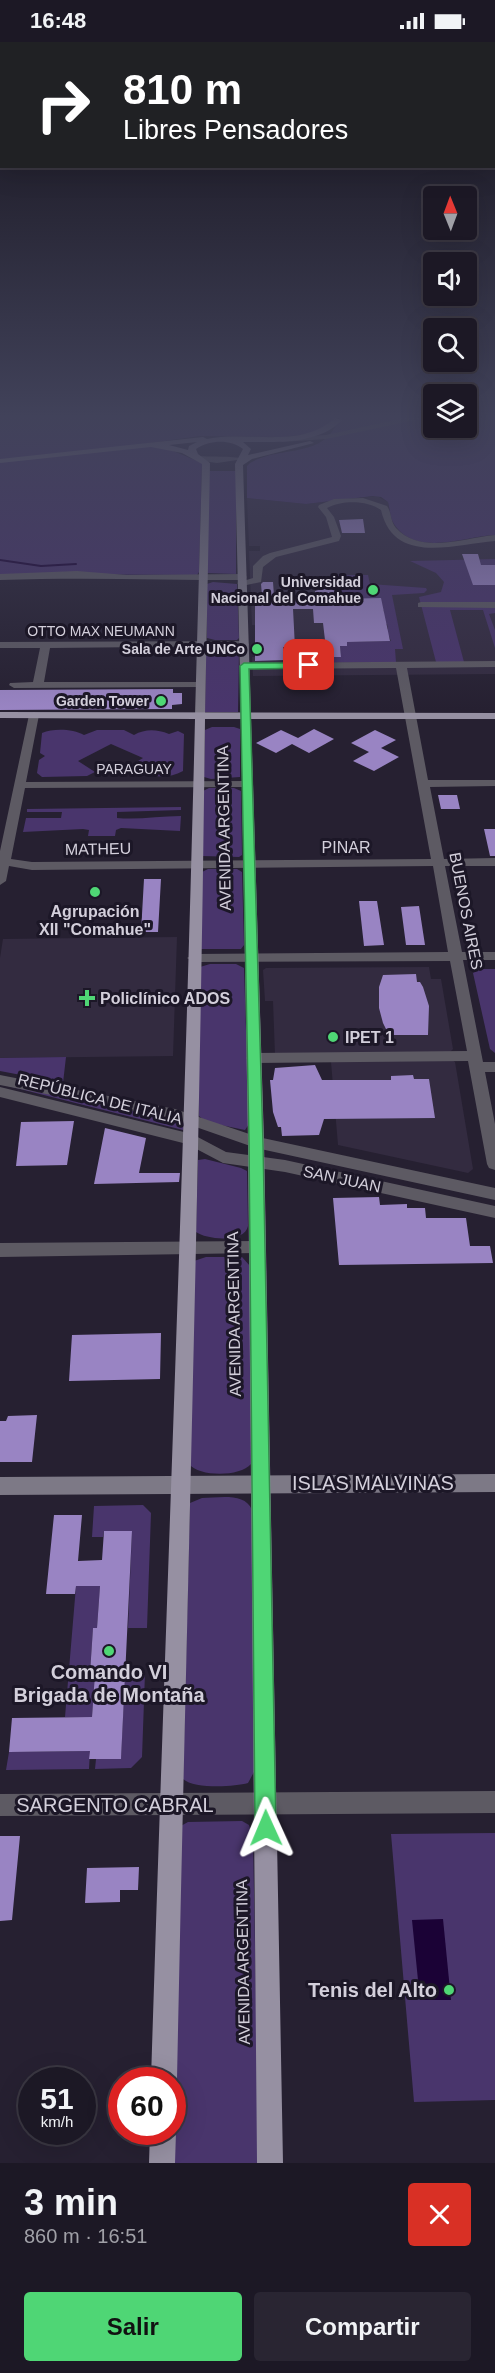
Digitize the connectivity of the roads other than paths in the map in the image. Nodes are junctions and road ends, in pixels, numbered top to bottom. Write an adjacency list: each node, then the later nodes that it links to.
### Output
1 (205, 512): 7 (main road, AVENIDA ARGENTINA)
2 (241, 512): 8 (main road, AVENIDA ARGENTINA)
3 (326, 512): 8 (street)
4 (386, 512): 5 (street)
5 (495, 538)
6 (0, 577): 7 (street)
7 (204, 577): 8 (street); 11 (main road, AVENIDA ARGENTINA)
8 (242, 580): 12 (main road, AVENIDA ARGENTINA)
9 (421, 605): 10 (street)
10 (495, 605)
11 (202, 644): 12 (street, OTTO MAX NEUMANN); 14 (street, OTTO MAX NEUMANN); 18 (main road, AVENIDA ARGENTINA)
12 (244, 644): 17 (main road, AVENIDA ARGENTINA)
13 (0, 645): 14 (street, OTTO MAX NEUMANN)
14 (46, 645): 20 (street)
15 (401, 664): 16 (street); 17 (street); 26 (street, BUENOS AIRES)
16 (495, 664)
17 (244, 666): 25 (main road, AVENIDA ARGENTINA)
18 (201, 684): 20 (street); 24 (main road, AVENIDA ARGENTINA)
19 (14, 685): 20 (street)
20 (38, 685)
21 (0, 715): 23 (main road)
22 (495, 716): 26 (main road)
23 (34, 719): 24 (main road); 28 (main road); 33 (street)
24 (200, 720): 25 (main road); 30 (main road, AVENIDA ARGENTINA)
25 (246, 720): 26 (main road); 31 (main road, AVENIDA ARGENTINA)
26 (410, 720): 27 (main road); 32 (street, BUENOS AIRES)
27 (495, 723)
28 (0, 724)
29 (495, 783): 32 (street)
30 (198, 784): 31 (street, PARAGUAY); 33 (street, PARAGUAY); 37 (main road, AVENIDA ARGENTINA)
31 (247, 784): 38 (main road, AVENIDA ARGENTINA)
32 (423, 784): 36 (street, BUENOS AIRES)
33 (20, 785): 34 (street)
34 (2, 862): 37 (street, MATHEU); 39 (street)
35 (495, 862): 36 (street, PINAR)
36 (438, 863): 38 (street, PINAR); 42 (street, BUENOS AIRES)
37 (196, 864): 38 (street, PINAR); 43 (main road, AVENIDA ARGENTINA)
38 (249, 864): 41 (main road, AVENIDA ARGENTINA)
39 (0, 881)
40 (495, 956): 42 (street)
41 (251, 957): 42 (street); 43 (street); 44 (main road, AVENIDA ARGENTINA)
42 (456, 957): 45 (street, BUENOS AIRES)
43 (194, 958): 49 (main road, AVENIDA ARGENTINA)
44 (253, 1058): 45 (street); 51 (main road, AVENIDA ARGENTINA)
45 (476, 1061): 46 (street); 53 (street, BUENOS AIRES)
46 (495, 1067)
47 (0, 1080): 49 (street, REPÚBLICA DE ITALIA)
48 (0, 1092): 50 (street, REPÚBLICA DE ITALIA)
49 (193, 1115): 50 (main road, AVENIDA ARGENTINA); 51 (street, REPÚBLICA DE ITALIA)
50 (192, 1140): 52 (street, SAN JUAN); 57 (main road, AVENIDA ARGENTINA)
51 (256, 1142): 52 (main road, AVENIDA ARGENTINA); 54 (street, SAN JUAN)
52 (256, 1162): 55 (street, SAN JUAN); 56 (main road, AVENIDA ARGENTINA)
53 (495, 1164)
54 (495, 1194)
55 (495, 1212)
56 (257, 1247): 57 (street); 61 (main road, AVENIDA ARGENTINA)
57 (188, 1248): 58 (street); 60 (main road, AVENIDA ARGENTINA)
58 (0, 1250)
59 (495, 1483): 61 (main road, ISLAS MALVINAS)
60 (179, 1484): 61 (main road, ISLAS MALVINAS); 62 (main road, ISLAS MALVINAS); 66 (main road, AVENIDA ARGENTINA)
61 (261, 1484): 64 (main road, AVENIDA ARGENTINA)
62 (0, 1486)
63 (495, 1802): 64 (street, SARGENTO CABRAL)
64 (265, 1804): 66 (street, SARGENTO CABRAL); 70 (main road, AVENIDA ARGENTINA)
65 (0, 1805): 66 (street, SARGENTO CABRAL)
66 (172, 1805): 67 (main road, AVENIDA ARGENTINA)
67 (164, 2067)
68 (163, 2145): 69 (main road)
69 (162, 2163)
70 (270, 2163)

